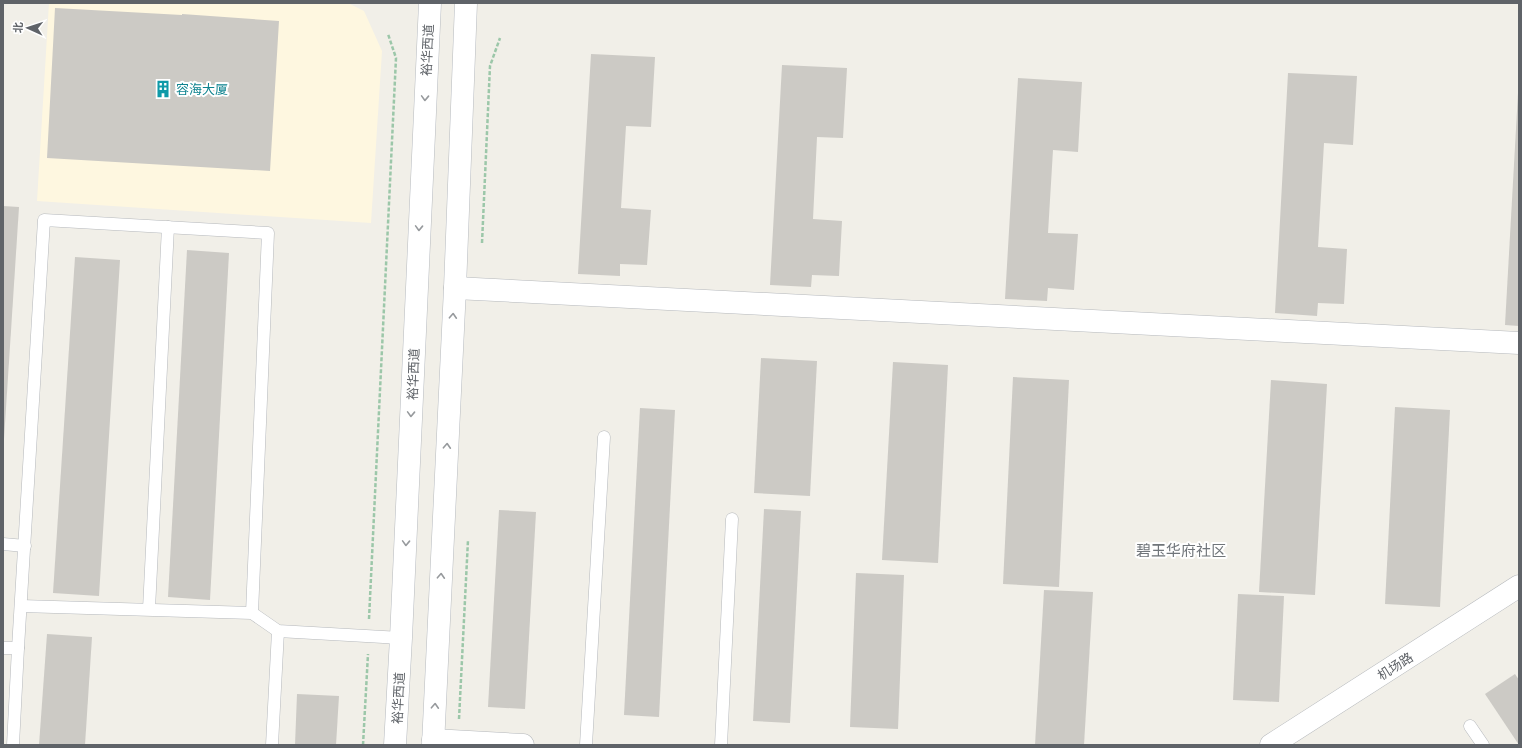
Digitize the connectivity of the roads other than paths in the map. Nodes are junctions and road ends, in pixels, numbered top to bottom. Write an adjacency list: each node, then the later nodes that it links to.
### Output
1 (430, 3): 15 (main road, 裕华西道, one-way to 15)
2 (466, 3): 4 (main road)
3 (168, 227): 9 (lane); 12 (lane); 13 (lane)
4 (455, 288): 5 (main road); 19 (main road, one-way to 4)
5 (1519, 343)
6 (604, 437): 24 (lane)
7 (732, 519): 25 (lane)
8 (3, 544): 9 (lane)
9 (25, 546): 11 (lane)
10 (1519, 586): 26 (main road, 机场路)
11 (21, 606): 12 (lane); 17 (lane)
12 (149, 609): 13 (lane)
13 (252, 613): 14 (lane)
14 (278, 632): 15 (lane); 21 (lane)
15 (402, 638): 22 (main road, 裕华西道)
16 (3, 648): 17 (lane)
17 (18, 648): 20 (lane)
18 (1470, 726): 27 (lane)
19 (433, 742): 23 (main road)
20 (13, 745)
21 (272, 745)
22 (395, 745)
23 (523, 745)
24 (586, 745)
25 (721, 745)
26 (1272, 745)
27 (1483, 745)

